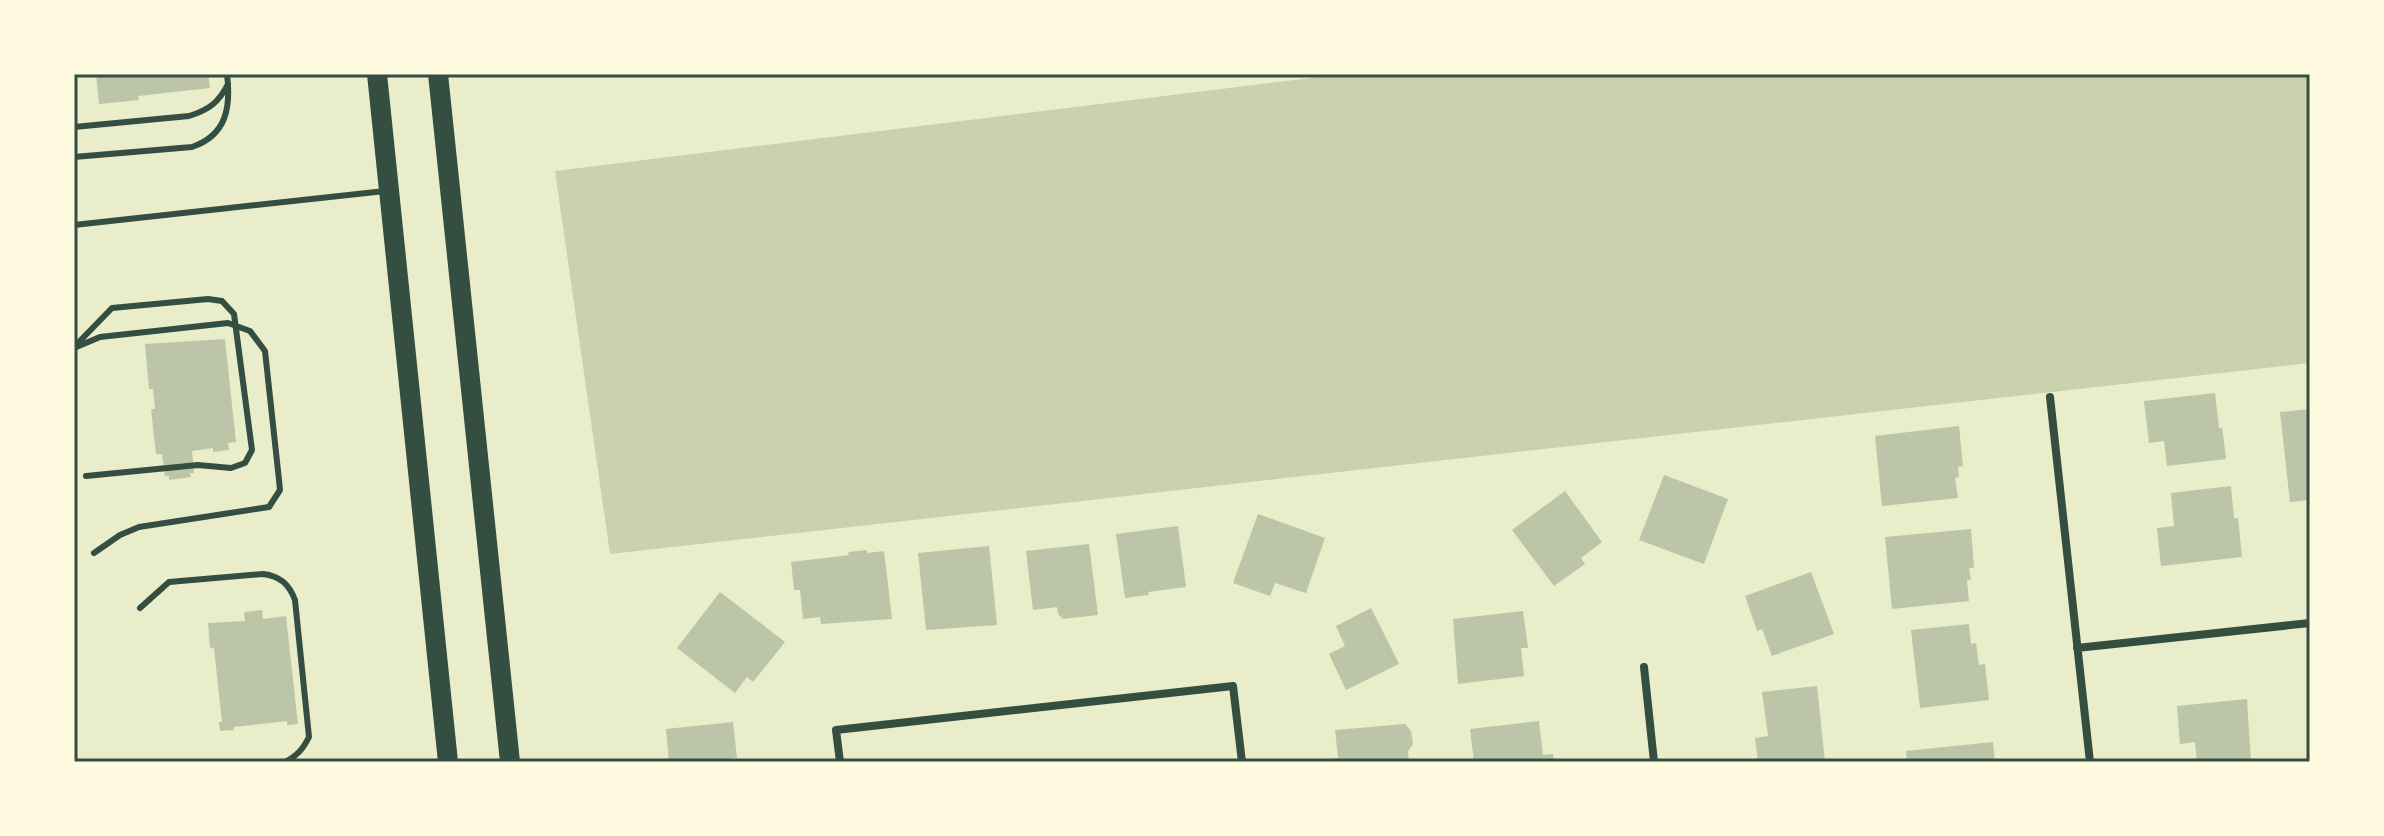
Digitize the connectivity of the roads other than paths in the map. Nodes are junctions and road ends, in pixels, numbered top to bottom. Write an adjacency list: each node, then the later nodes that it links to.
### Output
1 (227, 74): 4 (lane)
2 (377, 74): 7 (main road)
3 (438, 74): 20 (main road)
4 (228, 84): 5 (lane); 6 (lane)
5 (74, 127)
6 (74, 157)
7 (389, 190): 8 (lane); 19 (main road)
8 (74, 225)
9 (236, 325): 10 (lane); 10 (lane); 12 (lane); 13 (lane)
10 (74, 347)
11 (2050, 397): 16 (street)
12 (86, 476)
13 (94, 553)
14 (140, 608): 18 (lane)
15 (2310, 623): 16 (street)
16 (2077, 648): 24 (street)
17 (1644, 667): 23 (street)
18 (285, 762)
19 (448, 762)
20 (510, 762)
21 (840, 762): 22 (street)
22 (1242, 762)
23 (1654, 762)
24 (2090, 762)

